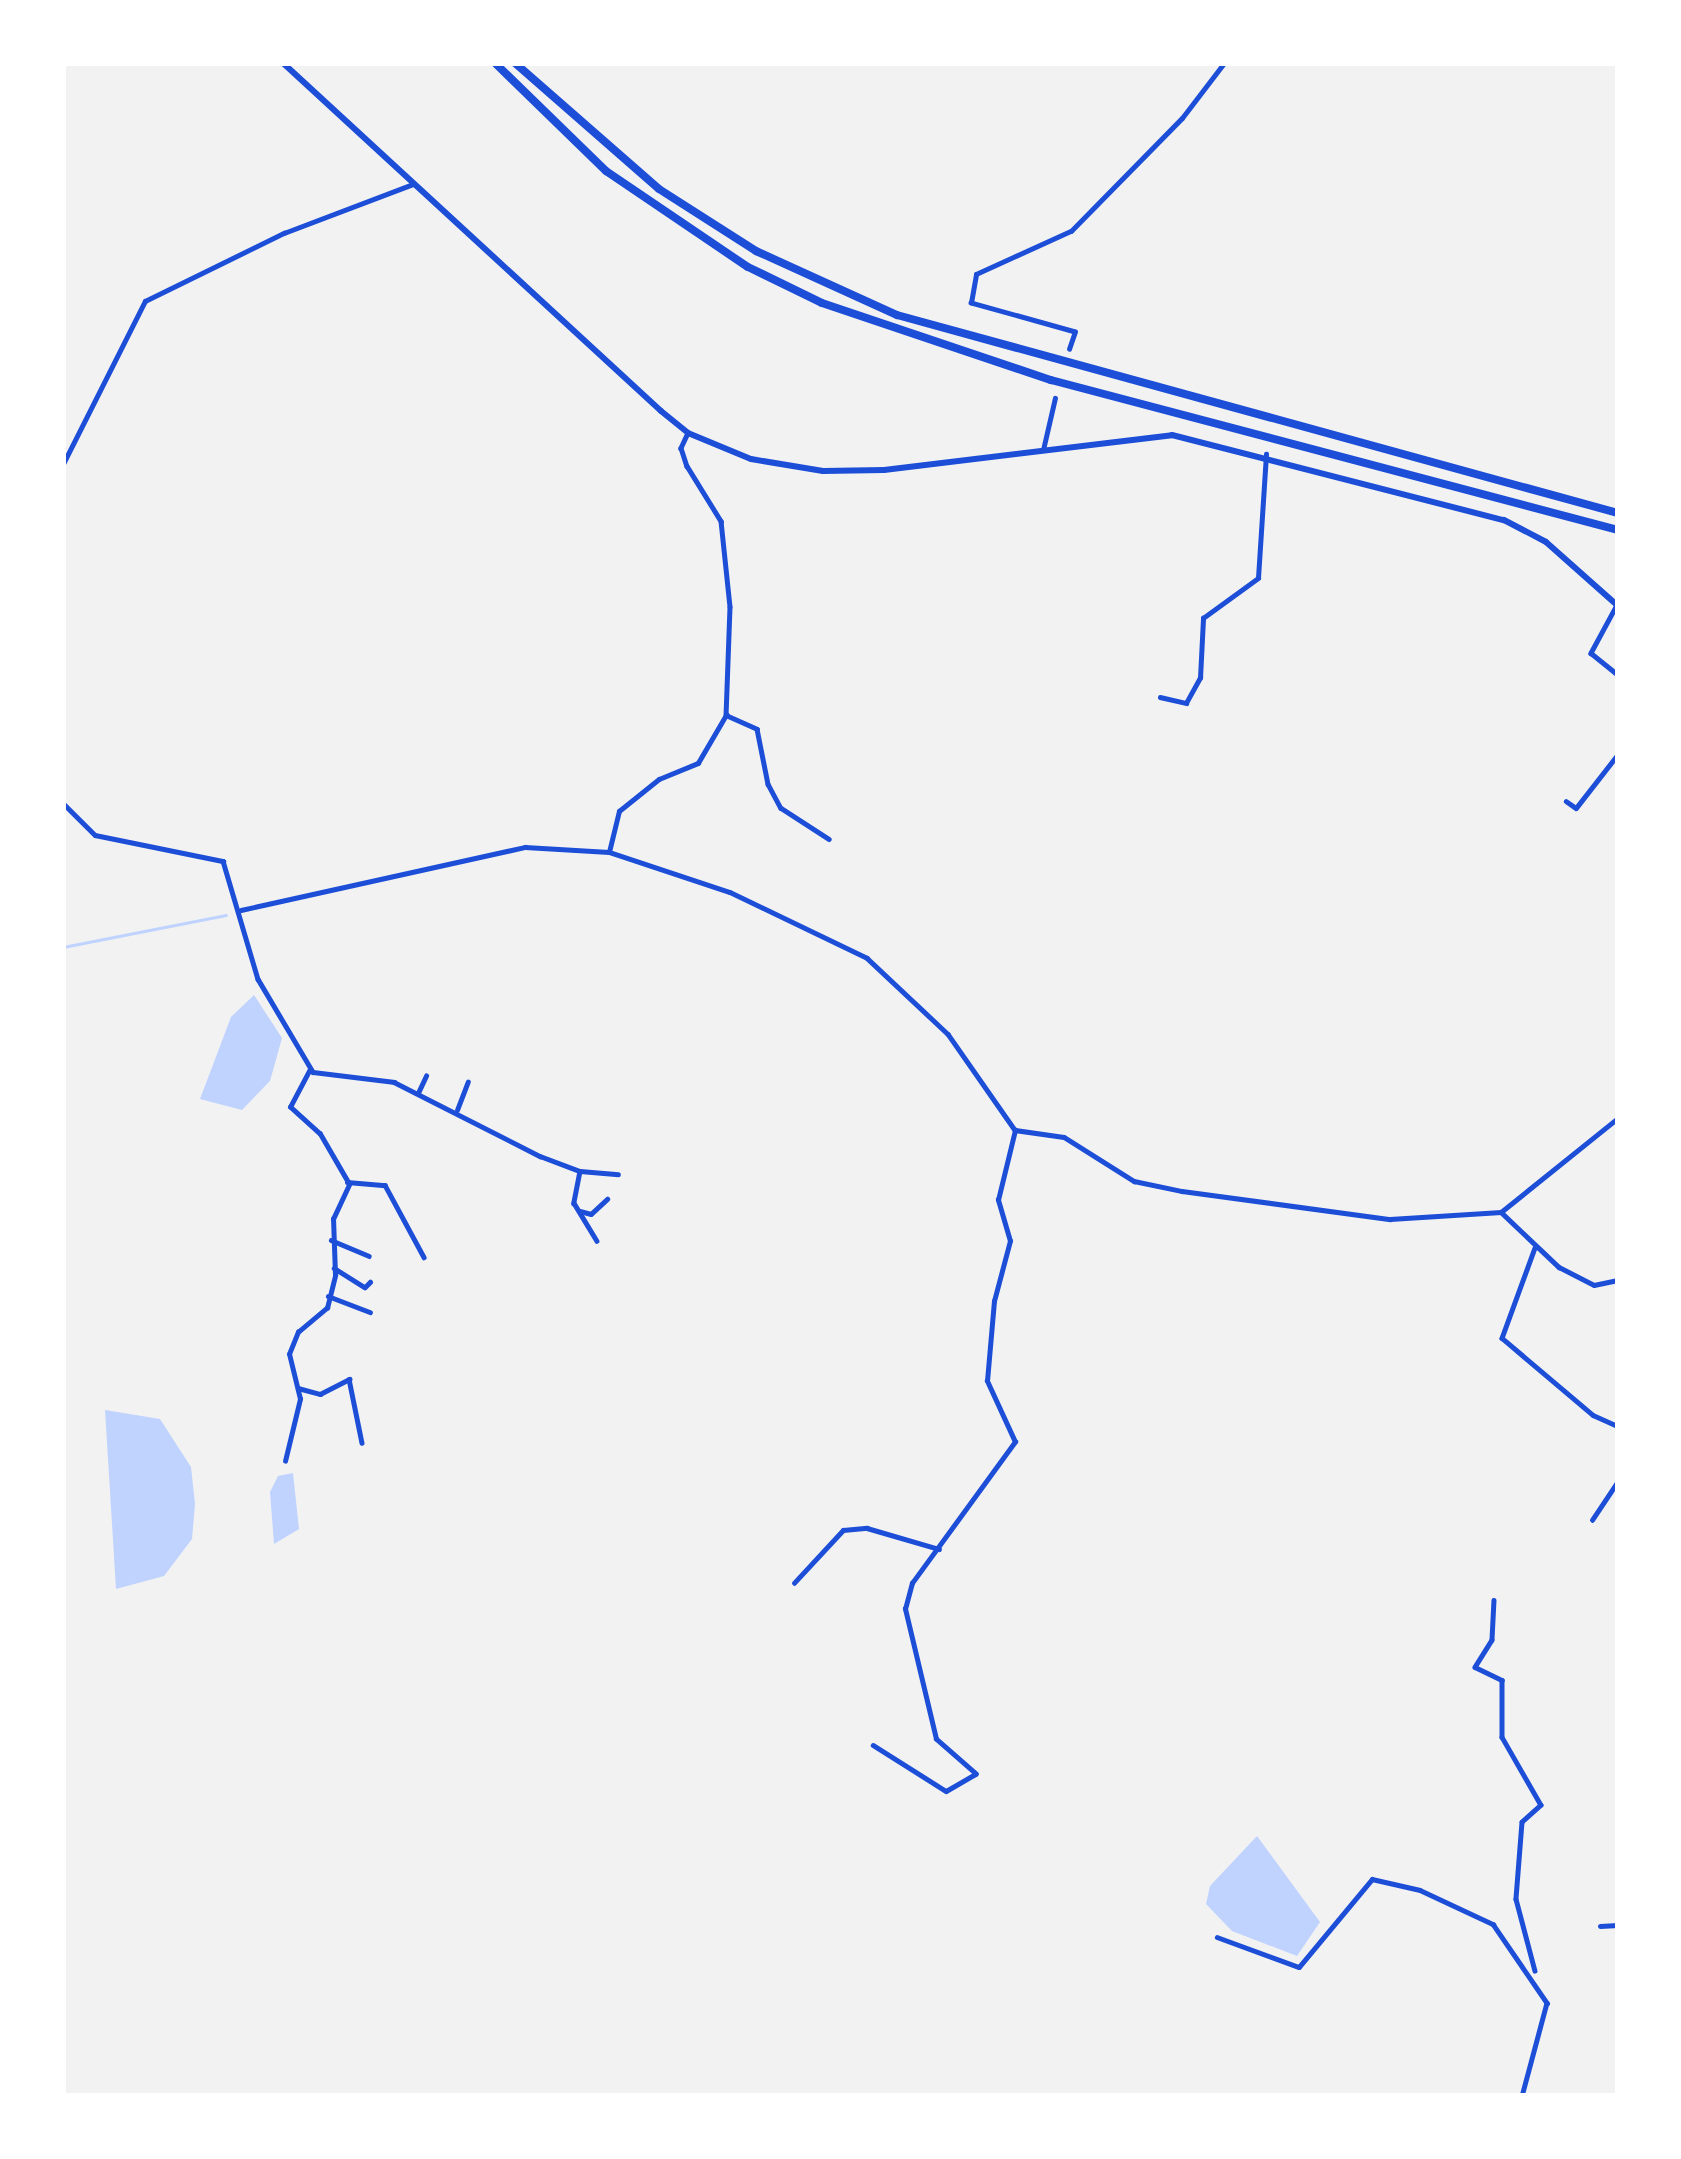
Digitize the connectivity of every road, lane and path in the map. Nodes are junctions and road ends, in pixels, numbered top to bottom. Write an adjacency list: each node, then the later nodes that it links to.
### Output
1 (283, 63): 5 (main road)
2 (495, 63): 13 (highway)
3 (515, 63): 12 (highway)
4 (1224, 63): 6 (street)
5 (412, 184): 8 (main road); 11 (street)
6 (1069, 349)
7 (1055, 398): 9 (street)
8 (688, 434): 9 (main road); 17 (street)
9 (1043, 450): 10 (main road)
10 (1266, 454): 14 (main road); 16 (street)
11 (63, 464)
12 (1618, 513)
13 (1618, 530)
14 (1617, 606): 15 (street)
15 (1618, 674)
16 (1160, 697)
17 (726, 715): 21 (street); 22 (street)
18 (1618, 754): 19 (street)
19 (1566, 801)
20 (63, 803): 23 (street)
21 (829, 839)
22 (609, 852): 23 (street); 30 (street)
23 (241, 910): 24 (street)
24 (310, 1069): 27 (street); 33 (street)
25 (426, 1076): 27 (street)
26 (468, 1082): 28 (street)
27 (418, 1094): 28 (street)
28 (457, 1110): 31 (street)
29 (1618, 1118): 36 (street)
30 (1015, 1130): 36 (street); 53 (street)
31 (580, 1171): 32 (street); 35 (street)
32 (618, 1174)
33 (347, 1182): 37 (street); 41 (street)
34 (607, 1199): 35 (street)
35 (580, 1211): 38 (street)
36 (1501, 1212): 39 (street)
37 (331, 1240): 40 (street); 42 (street)
38 (597, 1240)
39 (1535, 1248): 43 (street); 48 (street)
40 (370, 1256)
41 (424, 1257)
42 (334, 1268): 44 (street); 45 (street)
43 (1618, 1280)
44 (370, 1282)
45 (328, 1296): 46 (street); 47 (street)
46 (370, 1312)
47 (298, 1388): 49 (street); 50 (street)
48 (1618, 1426)
49 (362, 1443)
50 (285, 1461)
51 (1618, 1481): 52 (street)
52 (1592, 1520)
53 (939, 1549): 54 (street); 56 (street)
54 (794, 1583)
55 (1494, 1600): 60 (street)
56 (873, 1745)
57 (1618, 1925): 58 (street)
58 (1600, 1926)
59 (1217, 1937): 60 (street)
60 (1536, 1977): 61 (street)
61 (1522, 2096)

